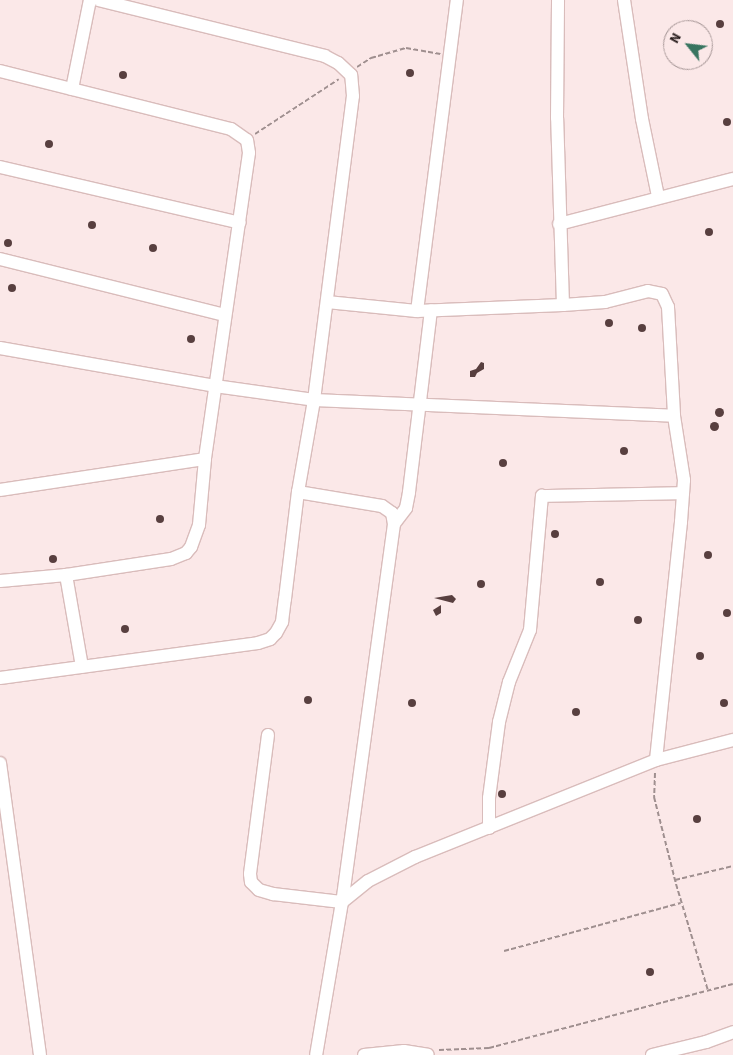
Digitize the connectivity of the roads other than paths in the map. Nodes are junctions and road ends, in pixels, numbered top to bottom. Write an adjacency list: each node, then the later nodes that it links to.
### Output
1 (90, 0): 7 (street)
2 (99, 0): 14 (street)
3 (457, 0): 17 (street)
4 (558, 0): 12 (street)
5 (624, 0): 10 (street)
6 (0, 71): 7 (street)
7 (72, 89): 11 (street)
8 (0, 167): 11 (street)
9 (733, 179): 10 (street)
10 (658, 196): 12 (street)
11 (240, 223): 18 (street)
12 (559, 224): 15 (street)
13 (0, 259): 18 (street)
14 (327, 302): 17 (street); 21 (street)
15 (563, 305): 16 (street); 23 (street)
16 (431, 310): 17 (street); 22 (street)
17 (417, 311)
18 (225, 315): 20 (street)
19 (0, 348): 20 (street)
20 (215, 386): 21 (street); 24 (street)
21 (314, 400): 22 (street); 26 (street)
22 (421, 406): 23 (street); 28 (street)
23 (674, 416): 27 (street)
24 (205, 459): 25 (street); 29 (street)
25 (0, 490)
26 (298, 492): 28 (street); 31 (street)
27 (683, 493): 35 (street); 37 (street)
28 (394, 524): 38 (street)
29 (66, 575): 30 (street); 31 (street)
30 (0, 581)
31 (82, 667): 32 (street)
32 (0, 678)
33 (268, 735): 38 (street)
34 (733, 740): 35 (street)
35 (656, 760): 37 (street)
36 (0, 763): 41 (street)
37 (489, 828): 38 (street)
38 (342, 902): 42 (street)
39 (733, 1032): 44 (street)
40 (431, 1053): 43 (street)
41 (40, 1055)
42 (316, 1055)
43 (364, 1055)
44 (652, 1055)

